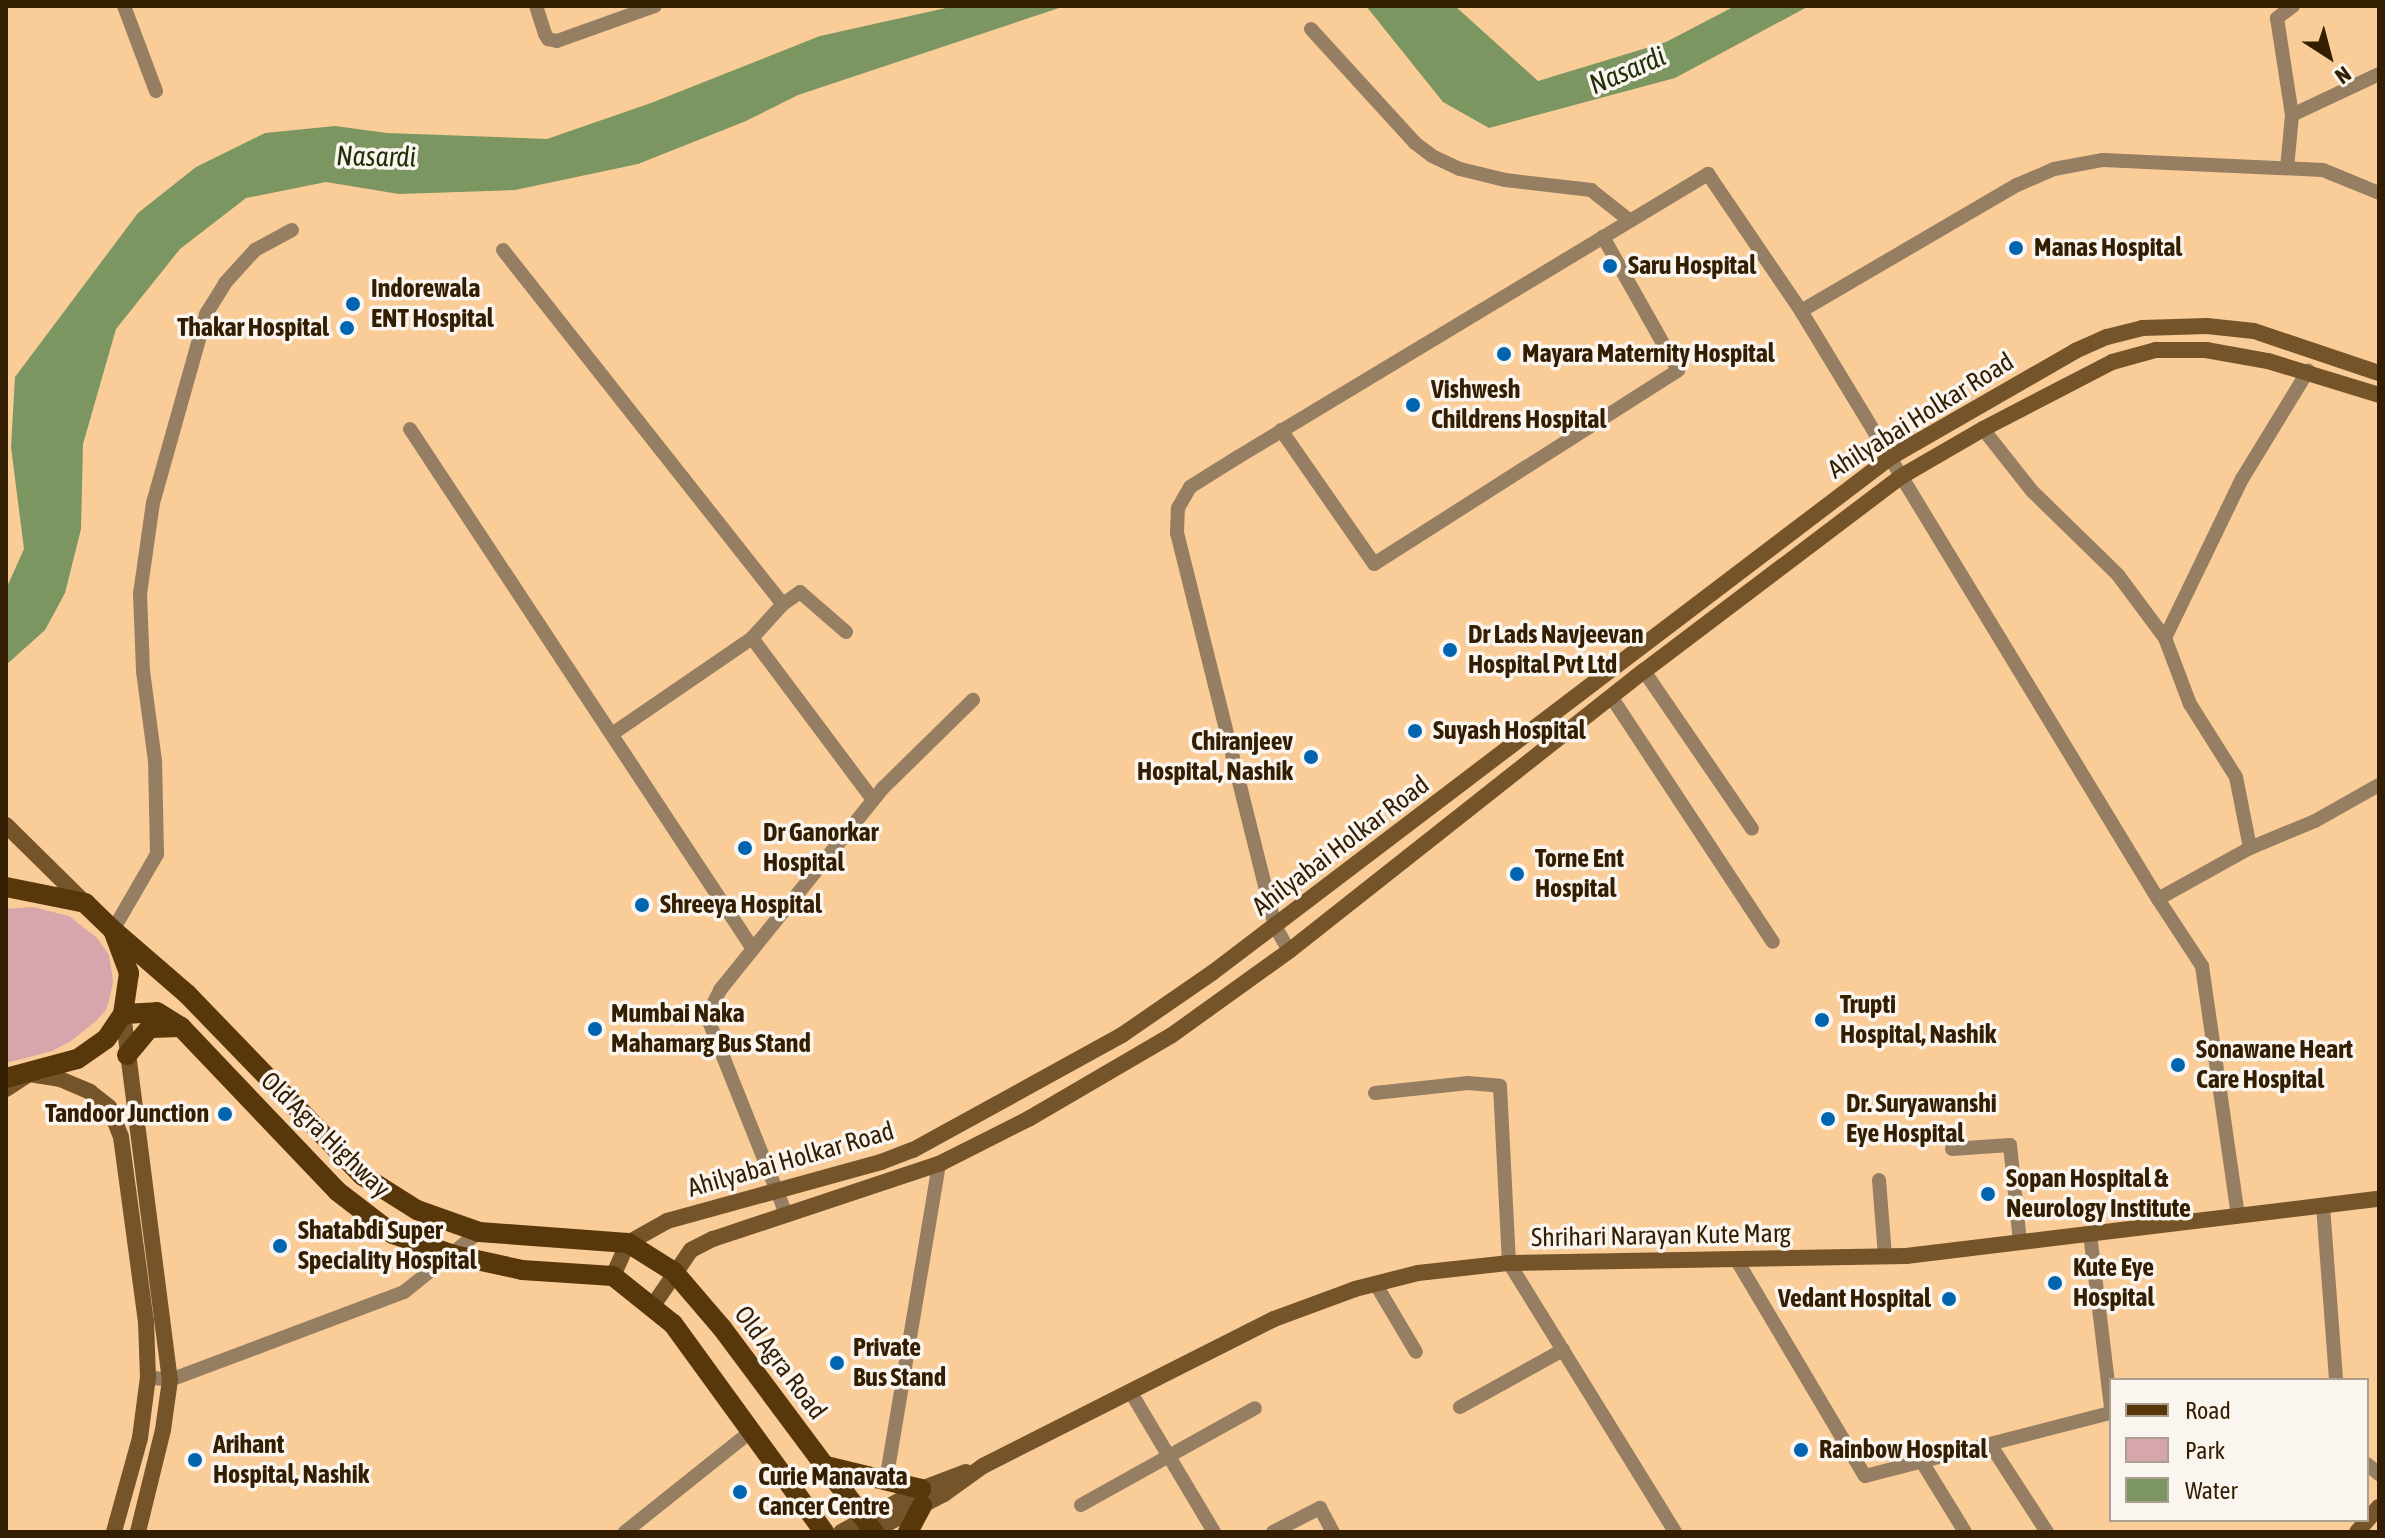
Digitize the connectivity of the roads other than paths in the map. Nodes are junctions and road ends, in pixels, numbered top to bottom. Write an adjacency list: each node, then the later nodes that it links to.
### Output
1 (124, 6): 7 (street)
2 (536, 6): 3 (street)
3 (655, 6)
4 (2293, 6): 8 (street)
5 (1311, 29): 11 (street)
6 (2379, 74): 8 (street)
7 (156, 91)
8 (2292, 115): 9 (street)
9 (2287, 168): 10 (street); 15 (street)
10 (2379, 193)
11 (1629, 220): 13 (street); 15 (street)
12 (292, 230): 41 (street)
13 (1603, 237): 21 (street); 21 (street)
14 (503, 250): 24 (street)
15 (1801, 311): 22 (street)
16 (2308, 371): 18 (main road, Ahilyabai Holkar Road); 20 (main road, Ahilyabai Holkar Road); 27 (street)
17 (2379, 373): 22 (main road, Ahilyabai Holkar Road)
18 (2379, 395)
19 (410, 429): 31 (street)
20 (1983, 429): 23 (main road, Ahilyabai Holkar Road); 27 (street)
21 (1281, 430): 40 (street)
22 (1891, 457): 23 (street); 40 (main road, Ahilyabai Holkar Road)
23 (1902, 476): 28 (main road, Ahilyabai Holkar Road); 38 (street)
24 (783, 604): 25 (street); 26 (street)
25 (846, 632)
26 (752, 638): 31 (street); 33 (street)
27 (2165, 638): 36 (street)
28 (1644, 671): 29 (main road, Ahilyabai Holkar Road); 35 (street)
29 (1612, 698): 42 (street); 44 (main road, Ahilyabai Holkar Road)
30 (973, 700): 33 (street)
31 (612, 734): 43 (street)
32 (2379, 785): 36 (street)
33 (873, 800): 43 (street)
34 (6, 825): 39 (main road)
35 (1752, 829)
36 (2250, 848): 38 (street)
37 (6, 887): 39 (main road)
38 (2158, 899): 61 (street)
39 (85, 903): 41 (main road, Old Agra Highway)
40 (1275, 926): 44 (street); 57 (main road, Ahilyabai Holkar Road)
41 (113, 930): 45 (main road); 62 (main road, Old Agra Highway)
42 (1773, 942)
43 (753, 949): 57 (street)
44 (1289, 951): 55 (main road, Ahilyabai Holkar Road)
45 (123, 1014): 46 (main road); 47 (main road); 48 (main road)
46 (181, 1027): 47 (main road); 66 (main road, Old Agra Highway)
47 (127, 1055): 53 (main road)
48 (29, 1074): 49 (main road); 50 (main road); 52 (main road)
49 (6, 1078)
50 (6, 1089)
51 (1375, 1093): 69 (street)
52 (116, 1120): 53 (main road); 76 (main road)
53 (136, 1124): 78 (main road)
54 (1952, 1149): 64 (street)
55 (939, 1164): 60 (main road, Ahilyabai Holkar Road); 89 (street)
56 (1879, 1180): 67 (street)
57 (774, 1192): 60 (street); 65 (main road, Ahilyabai Holkar Road)
58 (2379, 1199): 59 (main road, Shrihari Narayan Kute Marg)
59 (2323, 1206): 61 (main road, Shrihari Narayan Kute Marg); 77 (street)
60 (786, 1214): 70 (main road, Ahilyabai Holkar Road)
61 (2238, 1216): 63 (main road, Shrihari Narayan Kute Marg)
62 (479, 1232): 65 (main road, Old Agra Highway); 66 (street)
63 (2090, 1234): 64 (main road, Shrihari Narayan Kute Marg); 80 (street)
64 (2020, 1242): 67 (main road, Shrihari Narayan Kute Marg)
65 (628, 1243): 70 (main road, Old Agra Road); 71 (main road)
66 (454, 1255): 71 (main road, Old Agra Highway); 78 (street)
67 (1885, 1256): 68 (main road, Shrihari Narayan Kute Marg)
68 (1736, 1259): 69 (main road, Shrihari Narayan Kute Marg); 87 (street)
69 (1509, 1263): 72 (main road, Shrihari Narayan Kute Marg); 74 (street)
70 (674, 1272): 73 (main road, Ahilyabai Holkar Road); 88 (main road, Old Agra Road)
71 (613, 1276): 73 (main road)
72 (1375, 1283): 75 (street); 79 (main road, Shrihari Narayan Kute Marg)
73 (652, 1307): 84 (main road)
74 (1563, 1350): 81 (street); 102 (street)
75 (1416, 1352)
76 (148, 1377): 78 (street); 93 (main road)
77 (2336, 1378)
78 (170, 1380): 94 (main road)
79 (1130, 1391): 86 (street); 90 (main road, Shrihari Narayan Kute Marg)
80 (2109, 1393)
81 (1460, 1407)
82 (1255, 1408): 86 (street)
83 (2109, 1411): 85 (street)
84 (749, 1433): 95 (street); 96 (main road)
85 (1990, 1444): 87 (street); 104 (street)
86 (1168, 1454): 91 (street); 99 (street)
87 (1922, 1462): 103 (street)
88 (826, 1466): 89 (main road); 92 (main road, Old Agra Road)
89 (886, 1481): 90 (main road)
90 (922, 1497): 92 (main road, Shrihari Narayan Kute Marg); 98 (main road)
91 (1081, 1505)
92 (870, 1528): 97 (main road, Shrihari Narayan Kute Marg)
93 (114, 1532)
94 (138, 1532)
95 (625, 1532)
96 (824, 1532)
97 (841, 1532)
98 (908, 1532)
99 (1214, 1532)
100 (1273, 1532): 101 (street)
101 (1333, 1532)
102 (1675, 1532)
103 (1965, 1532)
104 (2047, 1532)

